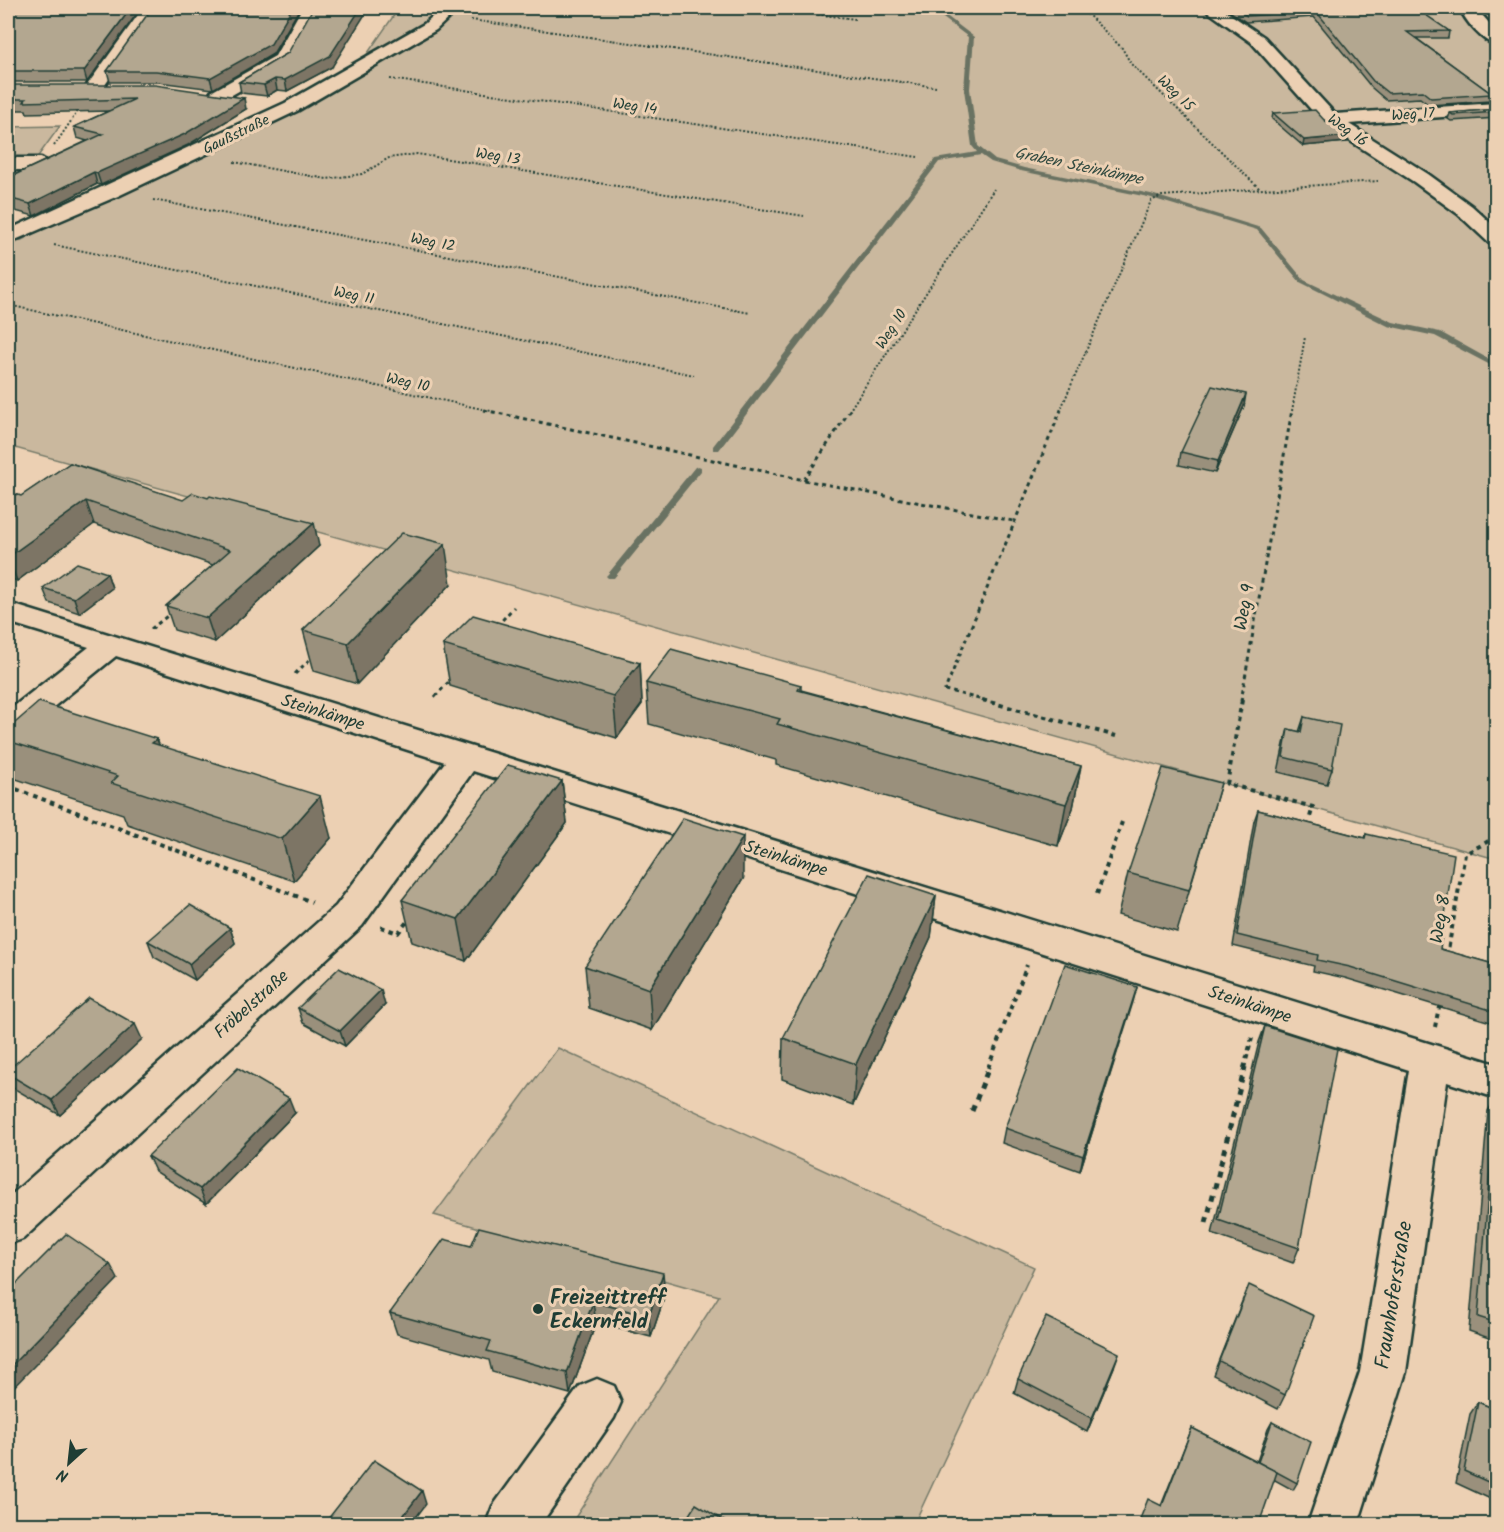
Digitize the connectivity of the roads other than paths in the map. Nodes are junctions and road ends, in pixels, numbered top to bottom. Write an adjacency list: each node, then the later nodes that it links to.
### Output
1 (151, 8): 8 (street)
2 (310, 8): 11 (street)
3 (1211, 8): 16 (street, Weg 16)
4 (1467, 8): 6 (street)
5 (448, 12): 14 (street, Gaußstraße)
6 (1497, 40)
7 (72, 88): 8 (street)
8 (94, 88): 9 (street)
9 (116, 88)
10 (194, 93): 11 (street)
11 (217, 96): 12 (street)
12 (243, 99)
13 (262, 102): 14 (street)
14 (291, 107): 19 (street, Gaußstraße)
15 (1497, 108): 16 (street, Weg 17)
16 (1330, 120): 20 (street, Weg 16)
17 (8, 164): 18 (street)
18 (42, 164)
19 (9, 237)
20 (1497, 239)
21 (8, 612): 22 (street, Steinkämpe)
22 (119, 647): 23 (street); 24 (street, Steinkämpe)
23 (8, 727)
24 (466, 757): 25 (street, Steinkämpe); 27 (street, Fröbelstraße)
25 (1430, 1060): 26 (street, Steinkämpe); 30 (street, Fraunhoferstraße)
26 (1497, 1081)
27 (8, 1225)
28 (597, 1402): 29 (street)
29 (511, 1524)
30 (1333, 1524)

